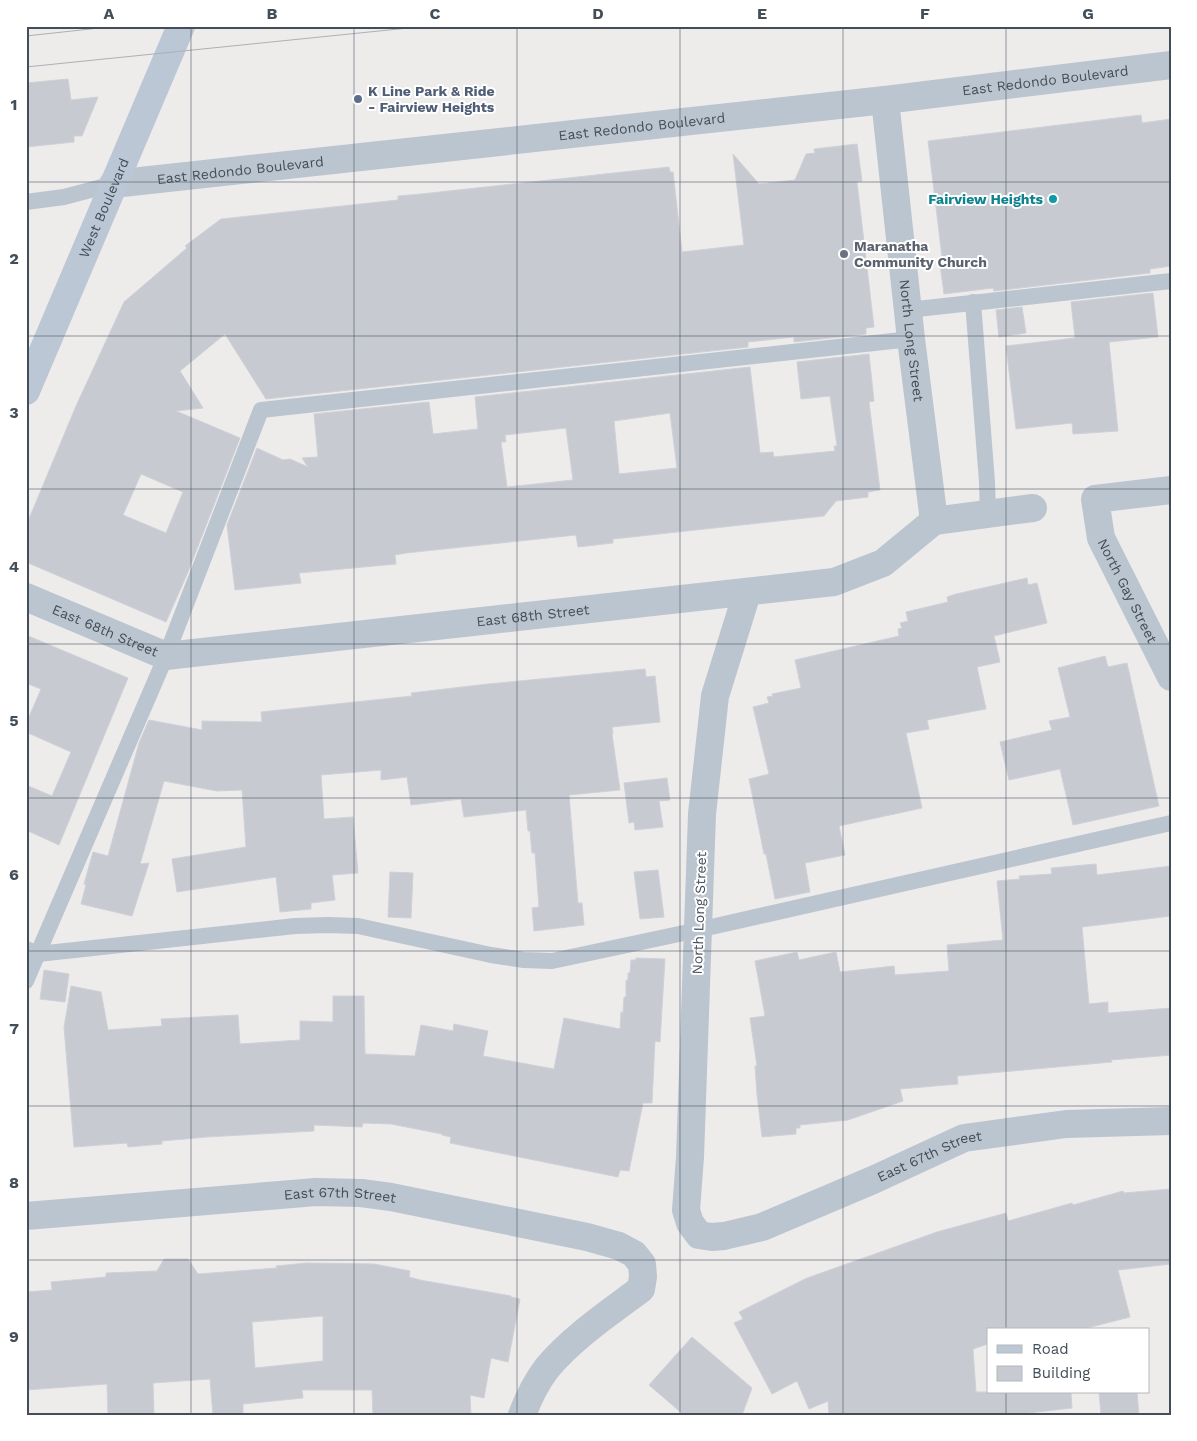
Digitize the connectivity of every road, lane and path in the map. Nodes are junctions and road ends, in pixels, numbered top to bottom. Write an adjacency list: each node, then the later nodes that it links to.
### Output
1 (181, 26): 4 (main road, West Boulevard)
2 (1171, 65): 3 (street, East Redondo Boulevard)
3 (885, 100): 4 (street, East Redondo Boulevard); 8 (street, North Long Street)
4 (113, 184): 5 (lane); 10 (main road, West Boulevard)
5 (26, 202)
6 (1171, 281): 7 (lane)
7 (973, 302): 8 (lane); 13 (lane)
8 (908, 310): 9 (street, North Long Street)
9 (912, 338): 14 (street, North Long Street); 17 (lane)
10 (26, 391)
11 (1171, 490): 18 (street, North Gay Street)
12 (1033, 508): 13 (street)
13 (988, 514): 14 (street)
14 (934, 521): 15 (street, East 68th Street)
15 (747, 592): 17 (street, East 68th Street); 20 (street, North Long Street)
16 (26, 597): 17 (street, East 68th Street)
17 (166, 656): 21 (lane)
18 (1171, 678)
19 (1171, 823): 20 (lane)
20 (698, 930): 21 (lane); 25 (street, North Long Street)
21 (32, 952): 22 (lane)
22 (26, 981)
23 (1171, 1121): 25 (street, East 67th Street)
24 (26, 1216): 26 (street, East 67th Street)
25 (699, 1235)
26 (522, 1415)

